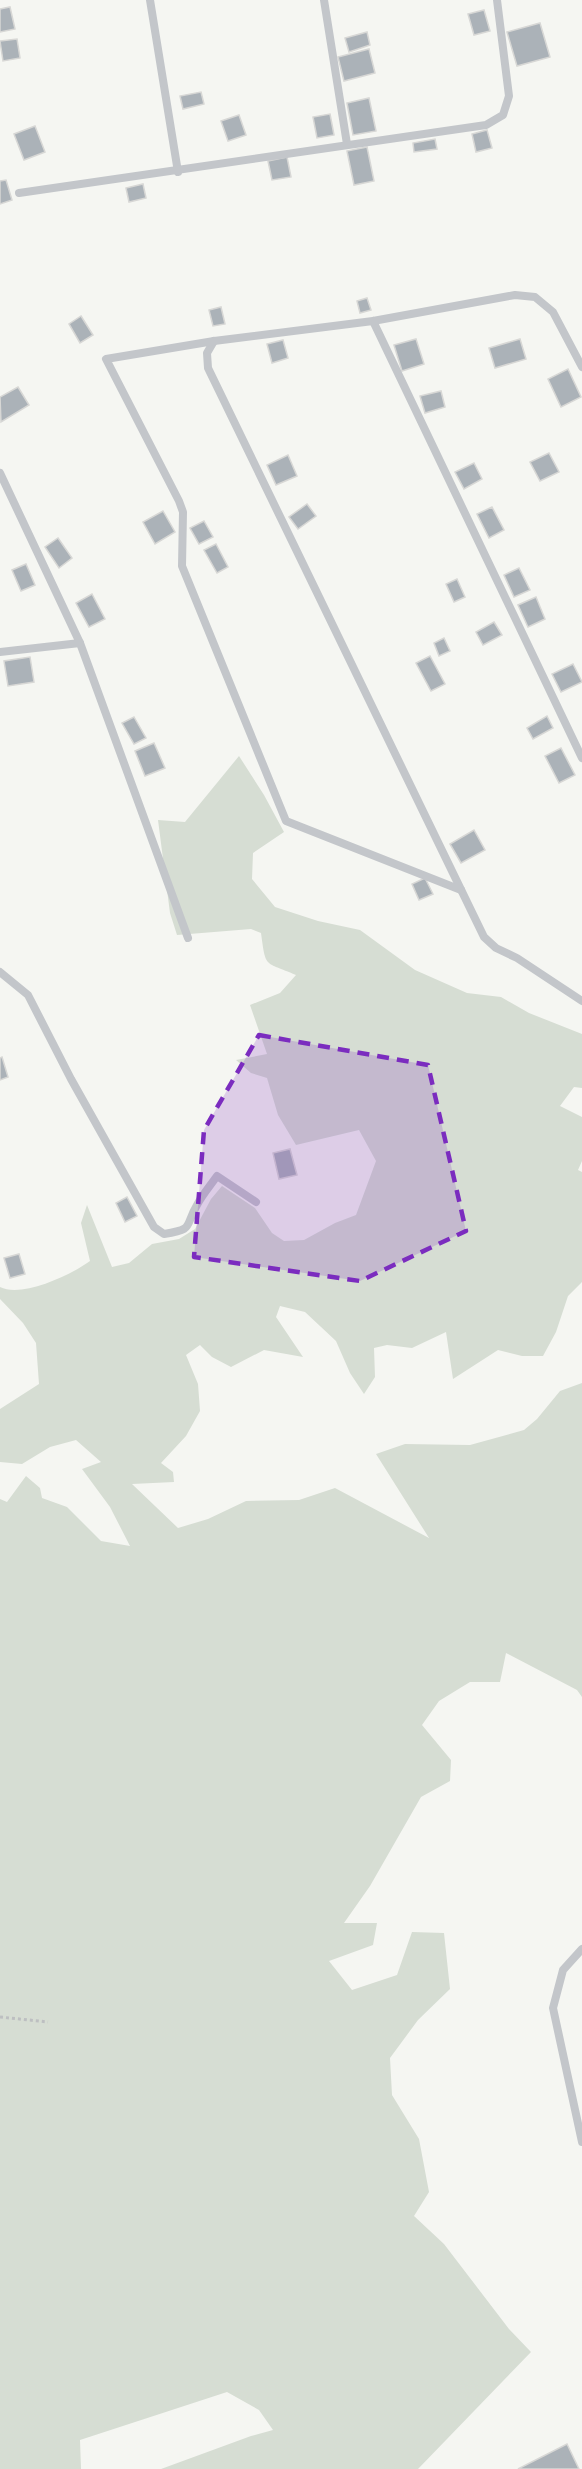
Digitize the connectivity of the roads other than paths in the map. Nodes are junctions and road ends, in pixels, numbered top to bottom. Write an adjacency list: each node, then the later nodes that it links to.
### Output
1 (150, 0): 5 (lane)
2 (324, 0): 4 (lane)
3 (497, 0): 4 (lane)
4 (347, 144): 5 (lane)
5 (178, 172): 6 (lane)
6 (19, 193)
7 (373, 321): 8 (lane); 9 (lane); 13 (lane)
8 (214, 341): 14 (lane); 14 (lane)
9 (582, 367)
10 (0, 473): 11 (lane)
11 (80, 643): 12 (lane); 15 (lane)
12 (0, 652)
13 (582, 758)
14 (461, 890): 17 (lane)
15 (188, 938)
16 (0, 972): 18 (lane)
17 (582, 1001)
18 (256, 1202)
19 (582, 1949): 20 (lane)
20 (582, 2142)

